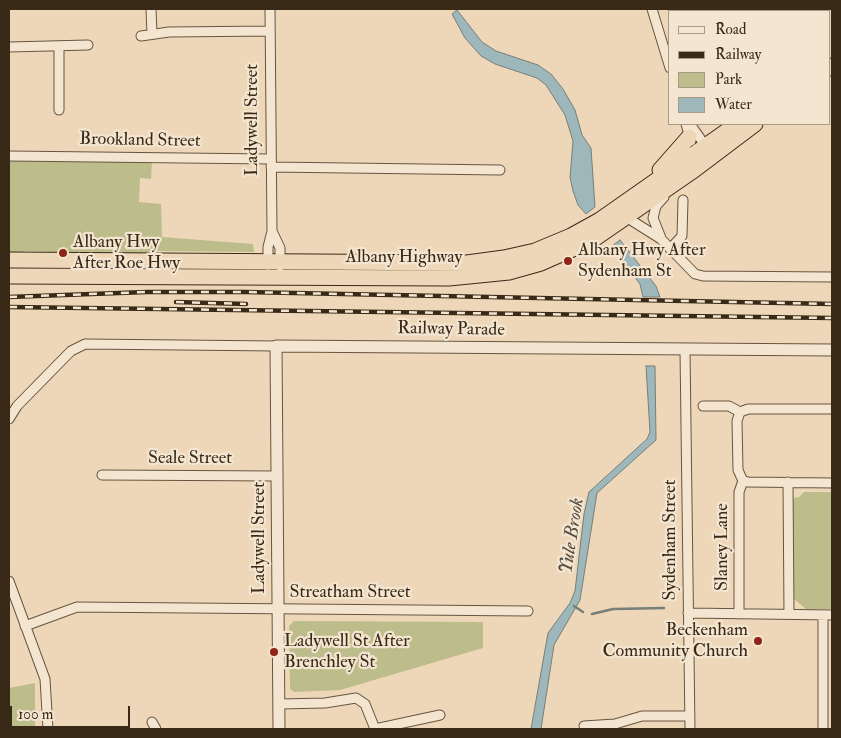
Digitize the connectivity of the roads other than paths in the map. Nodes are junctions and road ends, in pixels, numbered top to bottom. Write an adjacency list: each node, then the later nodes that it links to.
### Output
1 (151, 9): 5 (street)
2 (270, 9): 4 (street, Ladywell Street)
3 (652, 9): 10 (street)
4 (270, 31): 5 (street); 17 (street, Ladywell Street)
5 (152, 34): 6 (street)
6 (141, 36)
7 (88, 45): 8 (street)
8 (59, 46): 9 (street); 11 (street)
9 (9, 47)
10 (668, 61)
11 (59, 110)
12 (736, 125): 16 (highway, Albany Highway)
13 (753, 125): 16 (highway, Albany Highway)
14 (688, 128): 16 (street); 16 (street); 20 (highway)
15 (9, 156): 17 (street, Brookland Street)
16 (702, 158): 20 (highway, Albany Highway); 21 (street)
17 (271, 163): 18 (street, Brookland Street); 24 (street, Ladywell Street)
18 (500, 170)
19 (683, 200): 22 (street)
20 (623, 212): 21 (street); 24 (highway, Albany Highway); 26 (highway, Albany Highway)
21 (661, 239): 22 (street)
22 (670, 249): 27 (street)
23 (9, 260): 24 (highway, Albany Highway)
24 (274, 261): 26 (street, Ladywell Street)
25 (9, 276): 26 (highway, Albany Highway)
26 (274, 276)
27 (832, 277)
28 (276, 346): 29 (street, Railway Parade); 34 (street, Railway Parade); 36 (street, Ladywell Street)
29 (685, 350): 30 (street, Railway Parade); 43 (street, Sydenham Street)
30 (832, 350)
31 (703, 406): 33 (street)
32 (832, 409): 33 (street)
33 (740, 412): 37 (street)
34 (9, 419)
35 (102, 475): 36 (street, Seale Street)
36 (278, 476): 41 (street, Ladywell Street)
37 (743, 481): 38 (street); 44 (street, Slaney Lane)
38 (788, 482): 39 (street); 45 (street)
39 (832, 482)
40 (9, 581): 47 (street)
41 (278, 609): 42 (street, Streatham Street); 47 (street, Streatham Street); 48 (street, Ladywell Street)
42 (528, 611)
43 (688, 613): 44 (street); 50 (street, Sydenham Street)
44 (739, 614): 45 (street)
45 (789, 614): 46 (street)
46 (828, 615): 56 (street)
47 (25, 626): 52 (street)
48 (280, 704): 53 (street, Ladywell Street); 54 (street)
49 (440, 715): 54 (street)
50 (690, 716): 51 (street); 55 (street, Sydenham Street)
51 (584, 726)
52 (48, 729)
53 (280, 729)
54 (375, 729)
55 (690, 729)
56 (823, 729)

